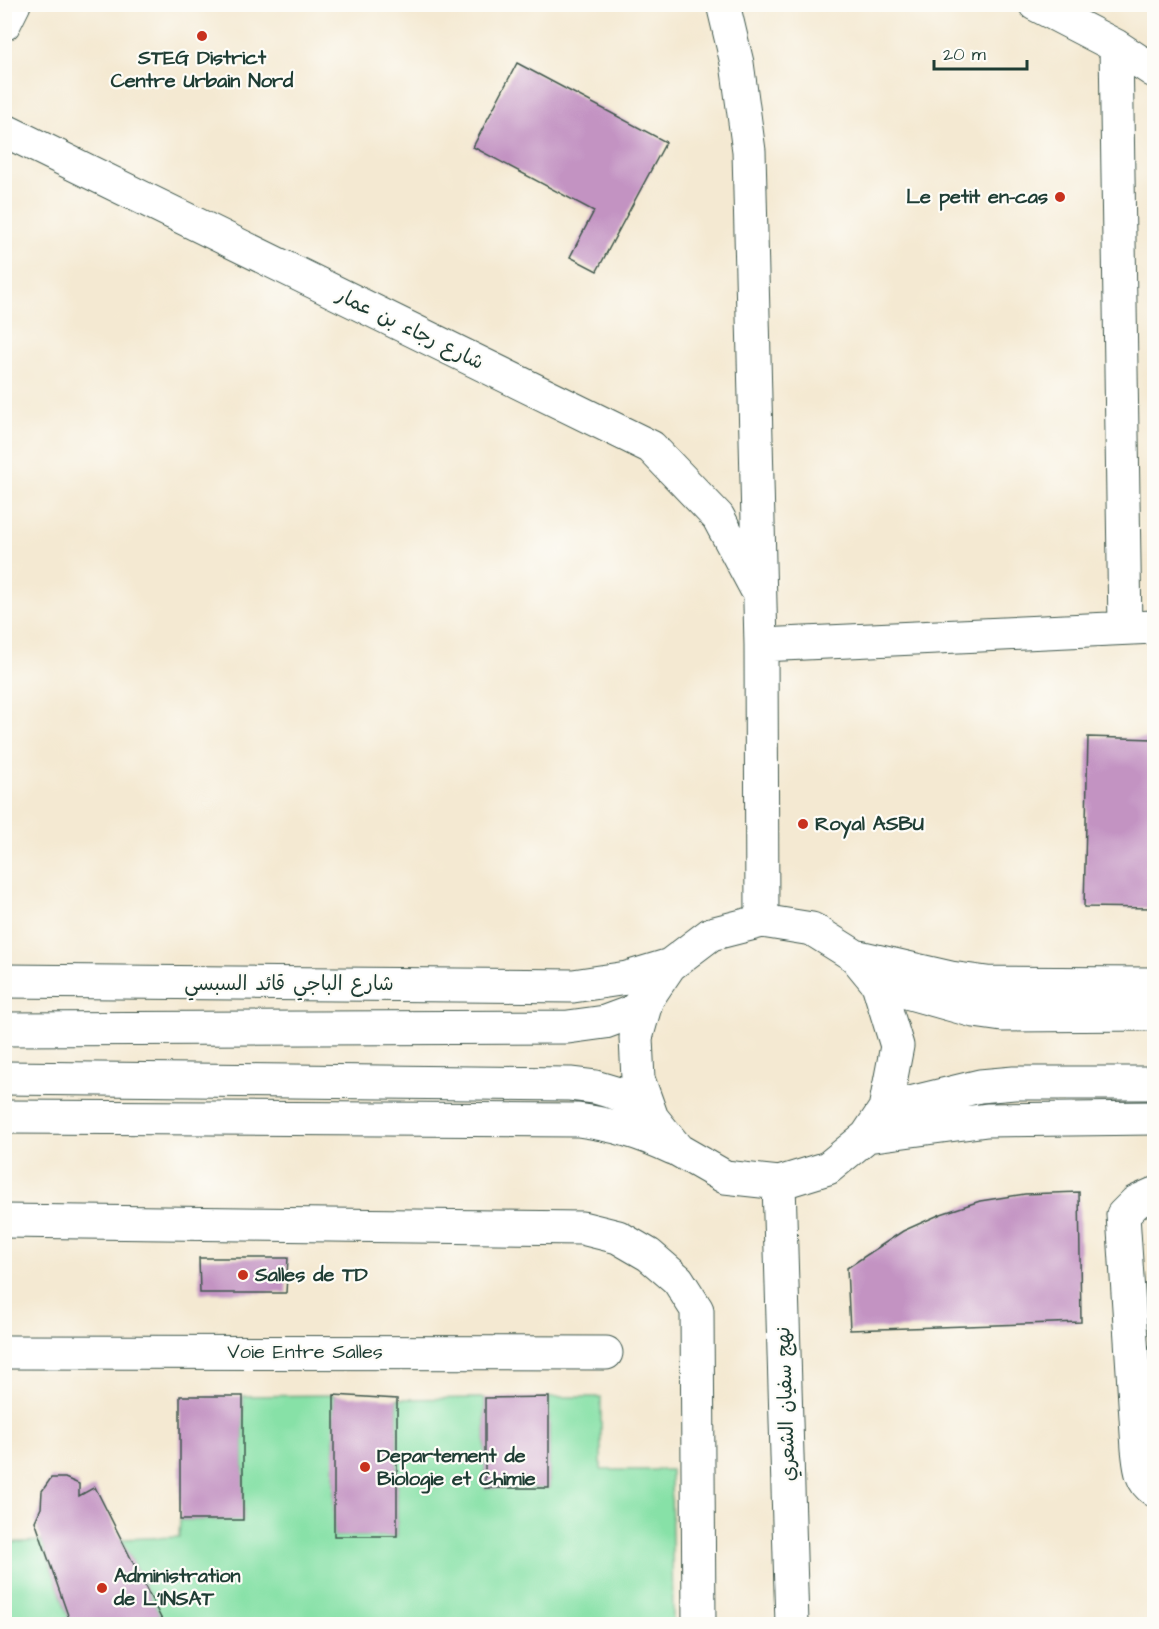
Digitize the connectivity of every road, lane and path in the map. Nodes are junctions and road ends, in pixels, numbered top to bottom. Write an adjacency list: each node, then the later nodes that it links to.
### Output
1 (14, 4): 4 (street)
2 (723, 4): 8 (street)
3 (1035, 4): 5 (street)
4 (4, 24)
5 (1116, 46): 6 (street); 9 (street)
6 (1155, 71)
7 (4, 130): 8 (street, شارع رجاء بن عمار)
8 (759, 594): 10 (street)
9 (1140, 628): 10 (street)
10 (761, 645): 11 (street)
11 (762, 921): 12 (street); 13 (street)
12 (855, 956): 15 (street); 16 (street)
13 (670, 965): 14 (street, شارع الباجي قائد السبسي); 17 (street)
14 (4, 981)
15 (879, 984): 18 (street); 22 (street)
16 (1155, 984)
17 (647, 999): 19 (street); 24 (street)
18 (1155, 1014)
19 (4, 1029)
20 (4, 1078): 24 (street)
21 (1155, 1083): 22 (street)
22 (885, 1109): 26 (street)
23 (4, 1117): 27 (street)
24 (652, 1118): 27 (street)
25 (1155, 1118): 26 (street)
26 (867, 1137): 28 (street)
27 (678, 1150): 28 (street)
28 (779, 1183): 35 (street, نهج سفيان الشعري)
29 (1155, 1194): 33 (street)
30 (4, 1221): 34 (street)
31 (4, 1352): 32 (street, Voie Entre Salles)
32 (606, 1353)
33 (1155, 1490)
34 (699, 1624)
35 (792, 1624)

